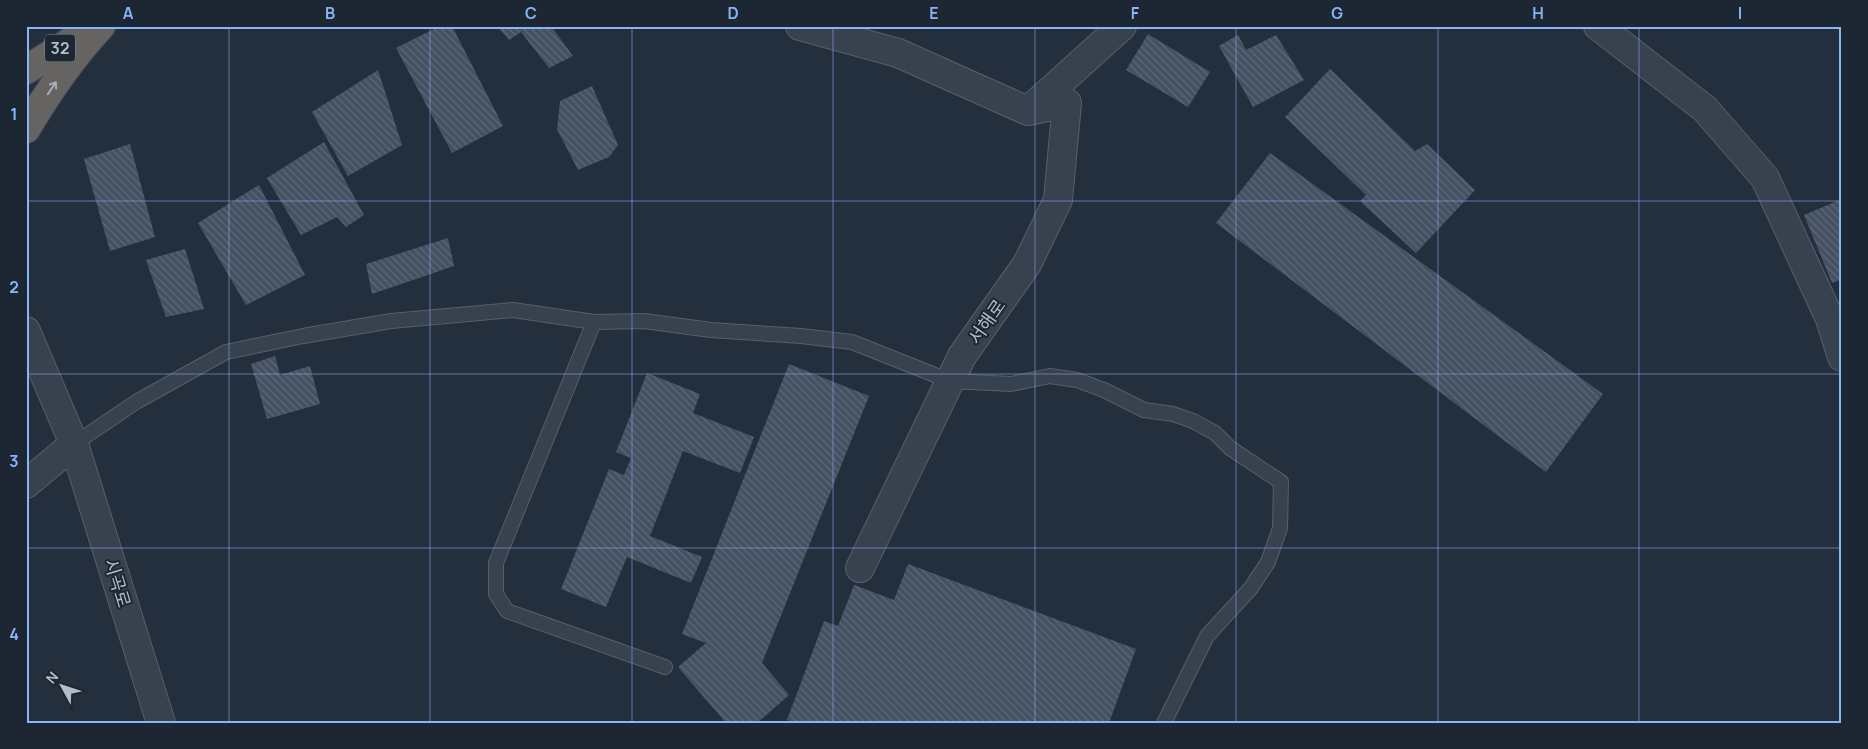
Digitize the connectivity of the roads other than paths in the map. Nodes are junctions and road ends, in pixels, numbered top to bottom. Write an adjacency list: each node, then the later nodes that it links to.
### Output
1 (95, 26): 6 (highway, 32)
2 (102, 26): 8 (highway, one-way to 2)
3 (800, 26): 7 (street)
4 (1122, 26): 7 (street)
5 (1598, 26): 11 (street)
6 (26, 70)
7 (1028, 111): 12 (street, 서해로)
8 (26, 129)
9 (594, 322): 12 (lane); 13 (lane); 16 (lane)
10 (26, 331): 13 (street, 시곡로)
11 (1842, 357)
12 (950, 381): 15 (street, 서해로); 18 (lane)
13 (74, 444): 14 (street); 17 (street, 시곡로)
14 (26, 484)
15 (860, 568)
16 (665, 666)
17 (161, 723)
18 (1164, 723)

